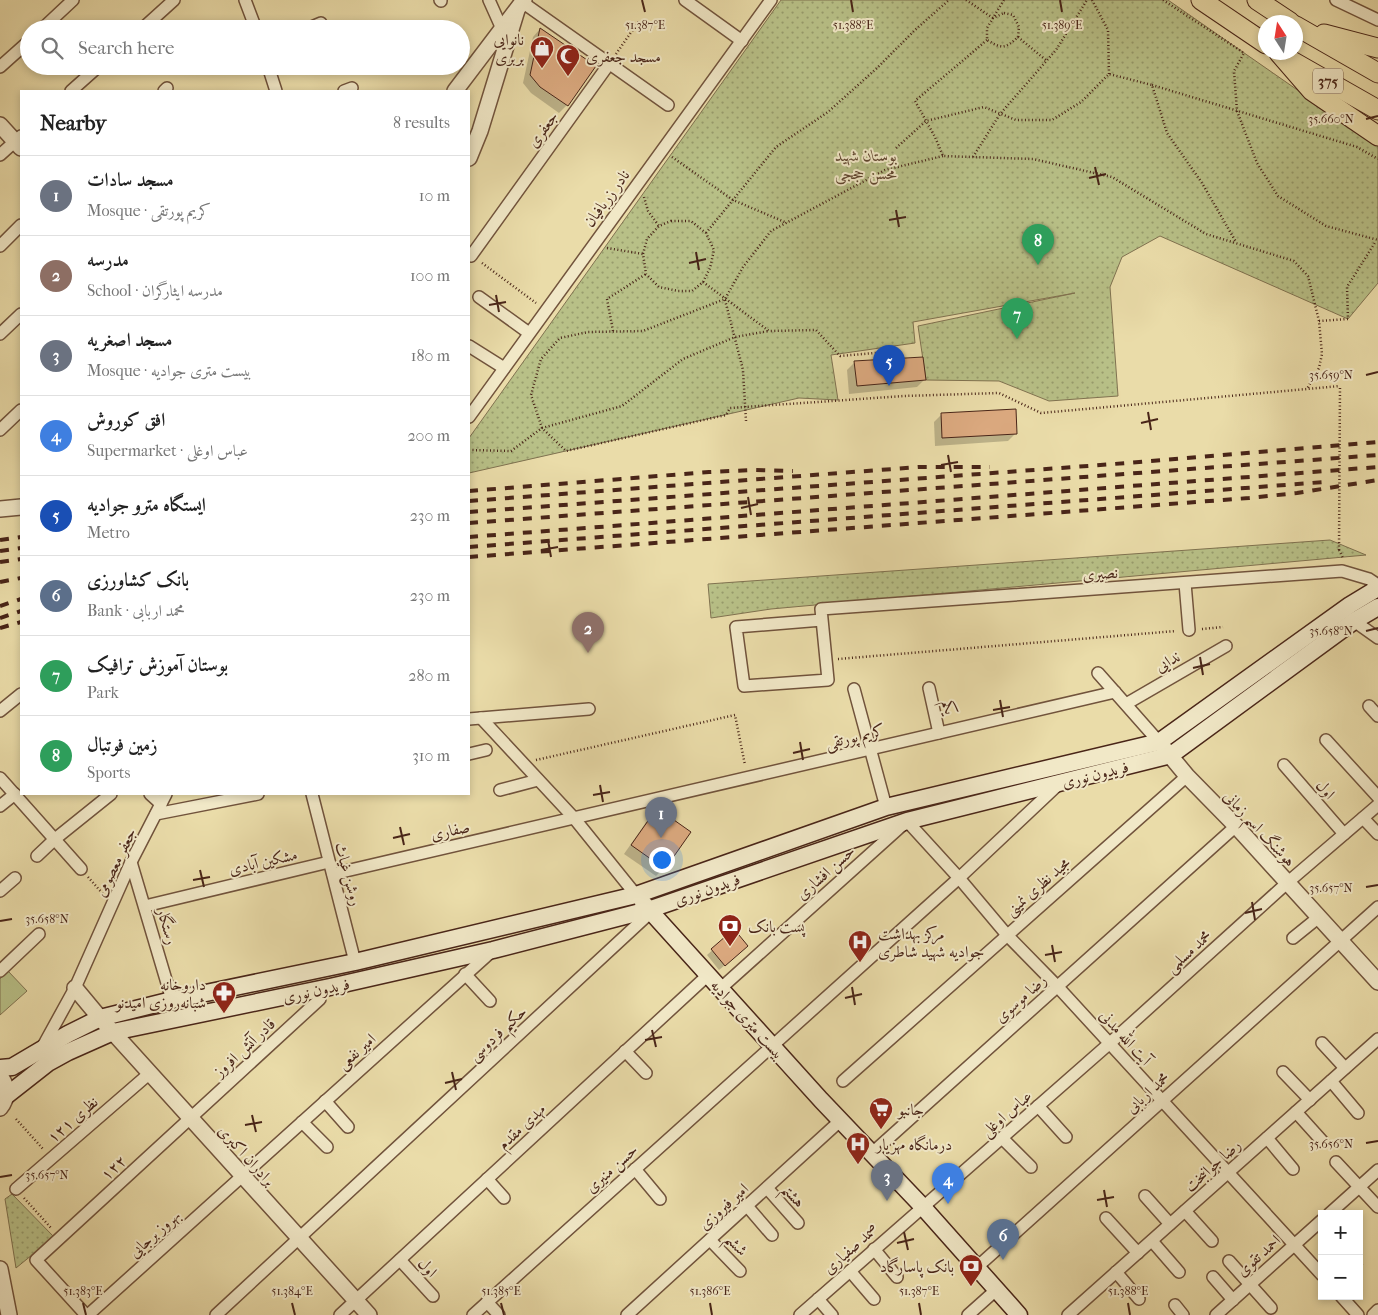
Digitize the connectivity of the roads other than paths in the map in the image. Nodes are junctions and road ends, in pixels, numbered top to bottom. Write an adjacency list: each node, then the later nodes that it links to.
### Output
1 (73, 0): 12 (street)
2 (174, 0): 13 (street)
3 (245, 0): 14 (street)
4 (489, 0): 17 (street)
5 (685, 0): 20 (street)
6 (771, 0): 20 (street, نادر زربافیان)
7 (1201, 0): 19 (main road)
8 (1257, 0): 11 (main road)
9 (1336, 0): 15 (street)
10 (521, 4): 17 (street); 25 (street); 38 (street)
11 (1280, 15)
12 (52, 20)
13 (152, 20)
14 (253, 20)
15 (1378, 20)
16 (1303, 28): 21 (main road)
17 (502, 29): 27 (street)
18 (1303, 30): 28 (main road, 375)
19 (1258, 39)
20 (742, 41): 49 (street, نادر زربافیان)
21 (1378, 48)
22 (20, 49): 26 (street)
23 (1284, 60): 39 (main road)
24 (1290, 60): 36 (main road, 375)
25 (610, 64): 35 (street); 45 (street, جعفری)
26 (0, 67)
27 (470, 71)
28 (1378, 73)
29 (89, 75): 32 (street)
30 (271, 75): 33 (street)
31 (467, 75): 34 (street)
32 (72, 90)
33 (276, 90)
34 (456, 90)
35 (668, 104)
36 (1378, 110)
37 (0, 125): 40 (street)
38 (474, 129): 41 (street)
39 (1378, 136)
40 (19, 141): 42 (street)
41 (470, 152)
42 (0, 155)
43 (20, 226): 44 (street)
44 (0, 246)
45 (472, 256)
46 (479, 297): 49 (street)
47 (20, 315): 48 (street)
48 (2, 332)
49 (529, 333): 51 (street, نادر زربافیان)
50 (470, 347): 51 (street)
51 (504, 368): 52 (street, نادر زربافیان)
52 (471, 410)
53 (20, 411): 54 (street)
54 (0, 430)
55 (20, 507): 56 (street)
56 (0, 509)
57 (1185, 584): 58 (street, نصیری); 60 (street, نصیری); 62 (street)
58 (1378, 586): 79 (main road, فریدون نوری)
59 (1378, 607): 61 (main road, فریدون نوری)
60 (822, 614): 60 (street, نصیری)
61 (1354, 621): 63 (street); 83 (main road, فریدون نوری)
62 (1189, 630)
63 (1378, 638)
64 (1226, 646): 70 (street, ندایی)
65 (1098, 673): 68 (street)
66 (929, 688): 77 (street, یکم)
67 (854, 689): 80 (street)
68 (1115, 692): 70 (street); 77 (street, کریم پورتقی)
69 (20, 695): 73 (street)
70 (1126, 704): 79 (street)
71 (1369, 706): 74 (street)
72 (589, 709): 75 (street)
73 (0, 711)
74 (1378, 716)
75 (481, 718): 76 (street); 87 (street, بیست متری جوادیه)
76 (470, 719)
77 (939, 733): 80 (street, کریم پورتقی)
78 (1326, 740): 96 (street)
79 (1159, 742): 83 (street, هوشنگ اسم زمانی); 100 (main road, فریدون نوری)
80 (870, 749): 100 (street); 101 (street, کریم پورتقی)
81 (486, 750): 82 (street)
82 (470, 754)
83 (1171, 755): 85 (street, هوشنگ اسم زمانی); 88 (main road, فریدون نوری)
84 (1284, 765): 105 (street, اول)
85 (1187, 776): 104 (street, هوشنگ اسم زمانی); 123 (street, مجید نظری نمینی)
86 (0, 778): 89 (street)
87 (538, 780): 90 (street); 101 (street, بیست متری جوادیه)
88 (1061, 782): 103 (main road, فریدون نوری); 114 (street, حسن منیری)
89 (16, 790): 99 (street); 107 (street)
90 (500, 790)
91 (110, 795): 107 (street)
92 (151, 795): 97 (street)
93 (244, 795): 95 (street)
94 (312, 795): 110 (street, روشن غیاث)
95 (231, 796): 97 (street)
96 (1378, 797)
97 (161, 804): 109 (street, جعفر معصومی)
98 (1378, 805): 102 (street, محمد مسلمی)
99 (0, 806)
100 (886, 807): 117 (main road, فریدون نوری)
101 (574, 818): 112 (street, صفاری); 117 (street, بیست متری جوادیه)
102 (1363, 818): 105 (street, محمد مسلمی); 106 (street)
103 (907, 821): 114 (street, آیت‌ الله مدنی); 120 (main road, فریدون نوری); 135 (street, حسن افشاری)
104 (1236, 826): 115 (street, هوشنگ اسم زمانی); 133 (street, رضا موسوی)
105 (1344, 834): 115 (street, محمد مسلمی)
106 (1378, 834)
107 (55, 839): 108 (street); 111 (street)
108 (37, 856)
109 (131, 862): 118 (street, رستگار); 134 (street, جعفر معصومی)
110 (330, 862): 112 (street, روشن غیاث); 118 (street, مشکین آبادی)
111 (81, 869)
112 (333, 874): 127 (street, روشن غیاث)
113 (15, 878): 116 (street)
114 (959, 878): 123 (street, آیت‌ الله مدنی); 145 (street, حسن منیری)
115 (1287, 882): 121 (street, هوشنگ اسم زمانی); 143 (street, محمد مسلمی)
116 (0, 890)
117 (636, 895): 120 (main road, بیست متری جوادیه); 127 (main road, فریدون نوری)
118 (145, 906): 137 (street, رستگار)
119 (1378, 907): 125 (street, محمد اربابی)
120 (650, 911): 126 (main road, فریدون نوری); 130 (main road, بیست متری جوادیه); 198 (street, حکیم فردوسی)
121 (1319, 917): 124 (street); 125 (street, هوشنگ اسم زمانی)
122 (38, 934): 128 (street)
123 (1007, 935): 133 (street, آیت‌ الله مدنی); 154 (street, مجید نظری نمینی)
124 (1293, 938)
125 (1340, 941): 132 (street, هوشنگ اسم زمانی); 156 (street, محمد اربابی)
126 (493, 950): 129 (street, امیر نفعی); 131 (main road, فریدون نوری)
127 (355, 962): 131 (main road); 137 (main road, فریدون نوری)
128 (0, 971)
129 (465, 974): 138 (street); 158 (street, امیر نفعی)
130 (708, 974): 135 (main road, بیست متری جوادیه); 146 (street, مهدی مقدم)
131 (360, 980): 140 (main road, فریدون نوری)
132 (1378, 982)
133 (1057, 986): 143 (street, آیت‌ الله مدنی); 173 (street, رضا موسوی)
134 (75, 988): 139 (street, برادران اکبری); 147 (street, جعفر معصومی)
135 (720, 989): 145 (main road, بیست متری جوادیه)
136 (320, 999): 163 (street, قادر آتش افروز)
137 (172, 1000): 139 (main road, فریدون نوری); 140 (main road)
138 (490, 1001)
139 (100, 1018): 141 (street, برادران اکبری); 147 (main road, فریدون نوری)
140 (176, 1019): 141 (main road, فریدون نوری)
141 (112, 1032): 151 (street, برادران اکبری); 159 (main road, فریدون نوری)
142 (1378, 1039): 149 (street, رضا جوانبخت)
143 (1110, 1043): 156 (street, آیت‌ الله مدنی); 160 (street, عباس اوغلی)
144 (1322, 1043): 149 (street)
145 (772, 1045): 164 (main road, بیست متری جوادیه); 175 (street, حسن منیری)
146 (625, 1051): 152 (street); 181 (street, مهدی مقدم)
147 (40, 1052): 148 (main road, فریدون نوری)
148 (0, 1068)
149 (1345, 1068): 155 (street, رضا جوانبخت)
150 (1283, 1072): 157 (street)
151 (150, 1073): 163 (street, برادران اکبری); 184 (street, نظری ۱۲۱)
152 (646, 1073)
153 (0, 1076): 159 (street)
154 (843, 1081)
155 (1331, 1081): 157 (street, رضا جوانبخت); 162 (street)
156 (1162, 1100): 179 (street, آیت‌ الله مدنی); 207 (street, محمد اربابی)
157 (1310, 1100): 161 (street, رضا جوانبخت)
158 (325, 1101): 166 (street, امیر نفعی); 167 (street)
159 (3, 1102): 165 (street)
160 (1038, 1106): 168 (street); 169 (street, عباس اوغلی)
161 (1296, 1112): 170 (street, رضا جوانبخت); 171 (street)
162 (1358, 1113)
163 (190, 1118): 180 (street, برادران اکبری); 231 (street, ۱۲۲)
164 (841, 1120): 173 (main road, بیست متری جوادیه); 183 (street, امیر فیروزی)
165 (0, 1121)
166 (302, 1122): 172 (street); 180 (street, امیر نفعی)
167 (348, 1127)
168 (1066, 1137)
169 (1002, 1138): 176 (street); 189 (street, عباس اوغلی)
170 (1267, 1138): 177 (street); 179 (street, رضا جوانبخت)
171 (1323, 1142)
172 (327, 1147)
173 (871, 1154): 189 (main road, بیست متری جوادیه)
174 (1336, 1162): 182 (street)
175 (634, 1168): 187 (street); 225 (street, حسن منیری)
176 (1031, 1168)
177 (1293, 1169)
178 (1378, 1170): 182 (street)
179 (1228, 1172): 192 (street, رضا جوانبخت); 202 (street, آیت‌ الله مدنی)
180 (242, 1176): 198 (street, برادران اکبری); 231 (street, بهروز برجایی)
181 (487, 1179): 186 (street); 205 (street, مهدی مقدم)
182 (1359, 1187): 190 (street); 191 (street)
183 (767, 1188): 188 (street, امیر فیروزی); 194 (street, هشتم)
184 (16, 1189)
185 (1145, 1196): 195 (street)
186 (504, 1198)
187 (660, 1199)
188 (746, 1206): 197 (street); 199 (street, امیر فیروزی)
189 (922, 1206): 203 (street, صمد صفیاری); 207 (main road, بیست متری جوادیه)
190 (1378, 1207)
191 (1333, 1210)
192 (1185, 1211): 195 (street, رضا جوانبخت); 201 (street)
193 (1106, 1218): 204 (street)
194 (798, 1223)
195 (1170, 1224): 200 (street, رضا جوانبخت)
196 (1318, 1224): 202 (street, احمد تقوی)
197 (772, 1235)
198 (299, 1239): 224 (street, برادران اکبری); 232 (street, حکیم فردوسی)
199 (710, 1240): 210 (street, ششم); 229 (street, امیر فیروزی)
200 (1152, 1241): 204 (street, رضا جوانبخت); 213 (street)
201 (1212, 1241)
202 (1294, 1245): 211 (street, آیت‌ الله مدنی); 216 (street, احمد تقوی)
203 (874, 1249): 209 (street, صمد صفیاری); 214 (street)
204 (1138, 1253): 212 (street, رضا جوانبخت)
205 (400, 1260): 218 (street, اول); 224 (street, مهدی مقدم)
206 (1229, 1261): 216 (street)
207 (976, 1268): 217 (main road, بیست متری جوادیه)
208 (0, 1269): 230 (street)
209 (850, 1270): 219 (street, صمد صفیاری); 220 (street)
210 (740, 1271)
211 (1318, 1271)
212 (1116, 1272): 221 (street); 241 (street, رضا جوانبخت)
213 (1180, 1272)
214 (897, 1277)
215 (1213, 1277): 222 (street)
216 (1250, 1284): 222 (street, احمد تقوی); 227 (street)
217 (996, 1290): 239 (street); 240 (main road, بیست متری جوادیه)
218 (433, 1296)
219 (818, 1299): 237 (street, صمد صفیاری); 238 (street)
220 (874, 1299)
221 (1139, 1299)
222 (1233, 1300): 243 (street, احمد تقوی)
223 (1345, 1300): 244 (street)
224 (356, 1301): 233 (street, مهدی مقدم); 234 (street, برادران اکبری)
225 (487, 1302): 235 (street, حسن منیری); 236 (street)
226 (1175, 1305): 242 (street)
227 (1271, 1308)
228 (1378, 1310): 245 (street)
229 (635, 1312)
230 (9, 1315)
231 (87, 1315)
232 (216, 1315)
233 (340, 1315)
234 (368, 1315)
235 (473, 1315)
236 (499, 1315)
237 (800, 1315)
238 (832, 1315)
239 (968, 1315)
240 (1019, 1315)
241 (1068, 1315)
242 (1183, 1315)
243 (1216, 1315)
244 (1358, 1315)
245 (1373, 1315)

